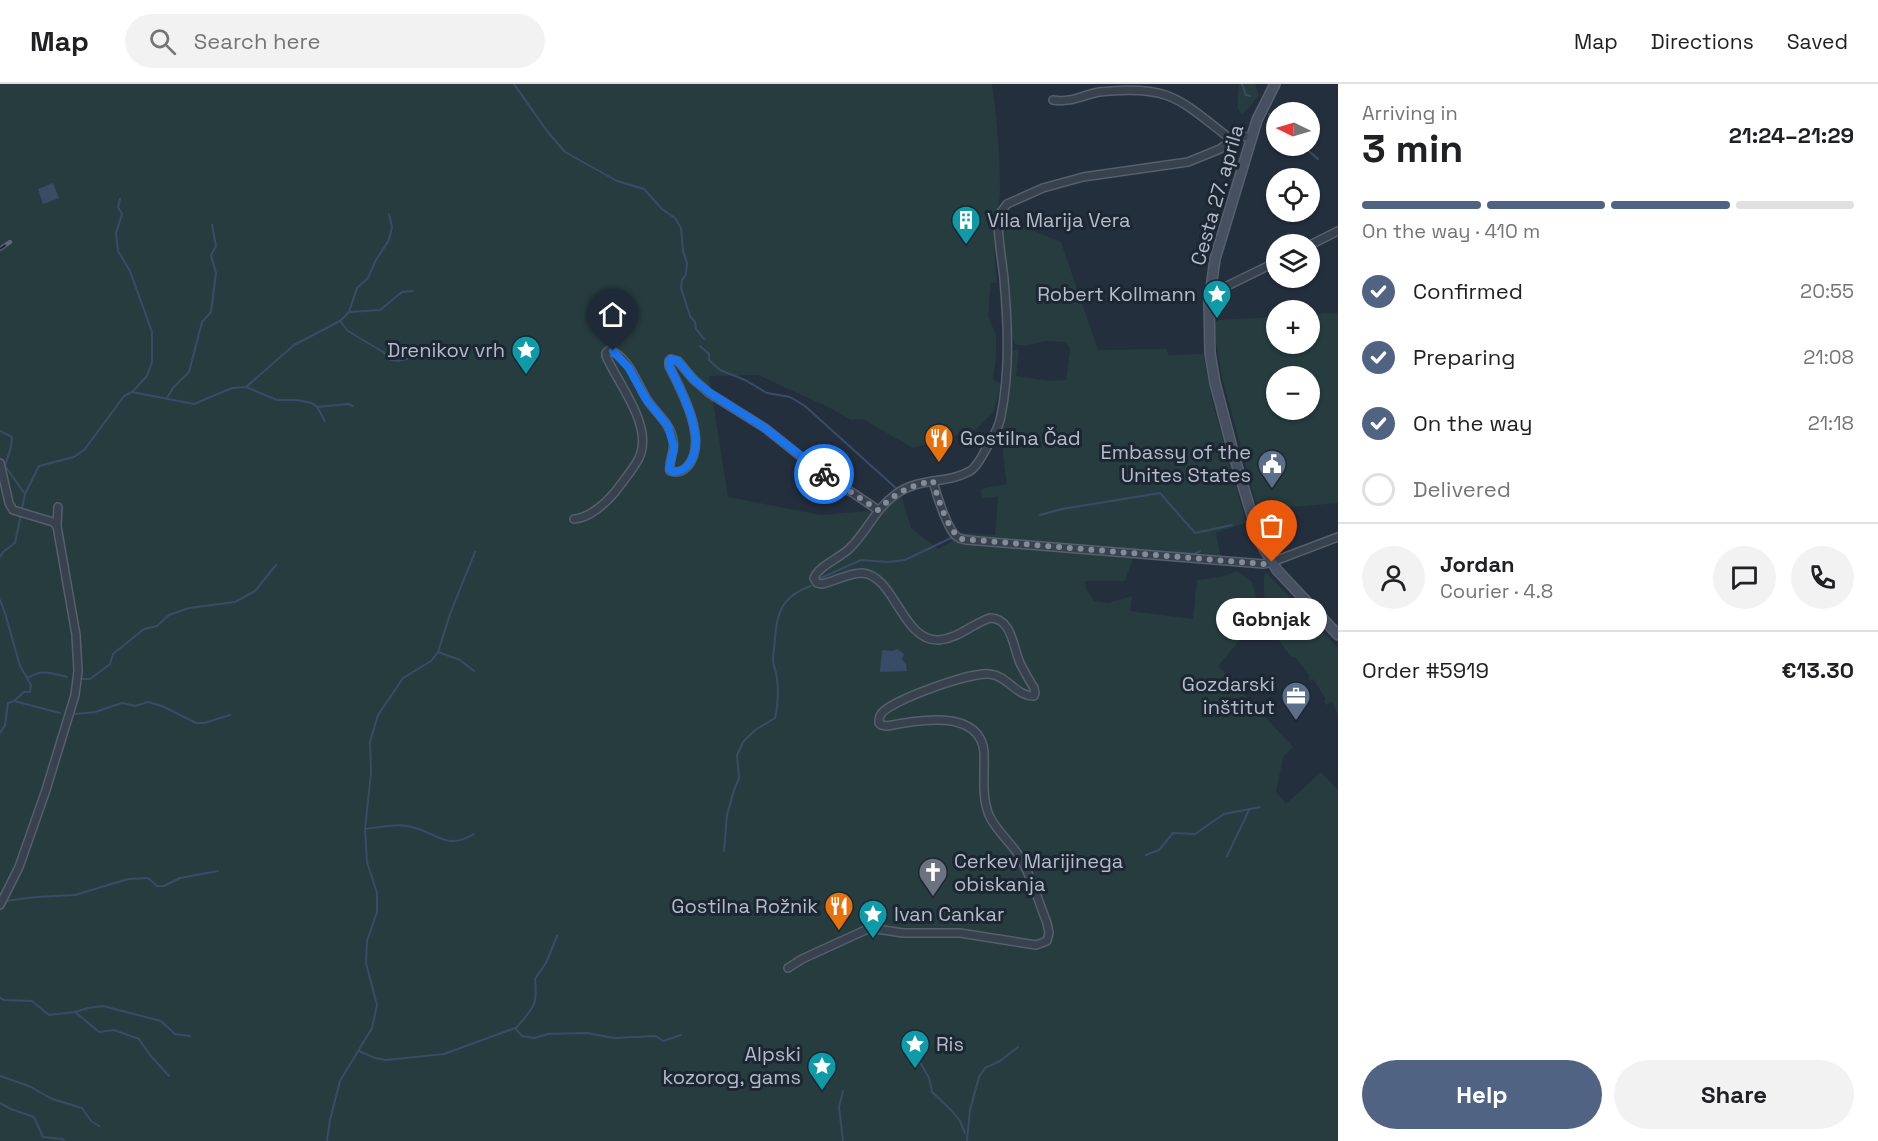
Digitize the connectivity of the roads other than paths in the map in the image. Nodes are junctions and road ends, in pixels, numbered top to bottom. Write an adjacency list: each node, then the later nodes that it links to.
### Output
1 (1275, 84): 3 (main road, Cesta 27. aprila)
2 (1053, 99): 4 (street)
3 (1251, 138): 4 (street); 8 (main road, Cesta 27. aprila)
4 (1232, 140): 10 (street)
5 (1338, 231): 6 (street)
6 (1320, 240)
7 (1266, 267): 8 (street)
8 (1210, 291): 16 (main road, Cesta 27. aprila)
9 (0, 463): 14 (street)
10 (933, 481): 12 (street); 16 (street)
11 (58, 507): 14 (street)
12 (878, 510): 13 (street); 19 (street)
13 (574, 519)
14 (57, 526): 18 (street)
15 (1338, 537): 16 (street)
16 (1272, 562): 17 (main road, Cesta 27. aprila)
17 (1338, 635)
18 (0, 906)
19 (788, 968)

